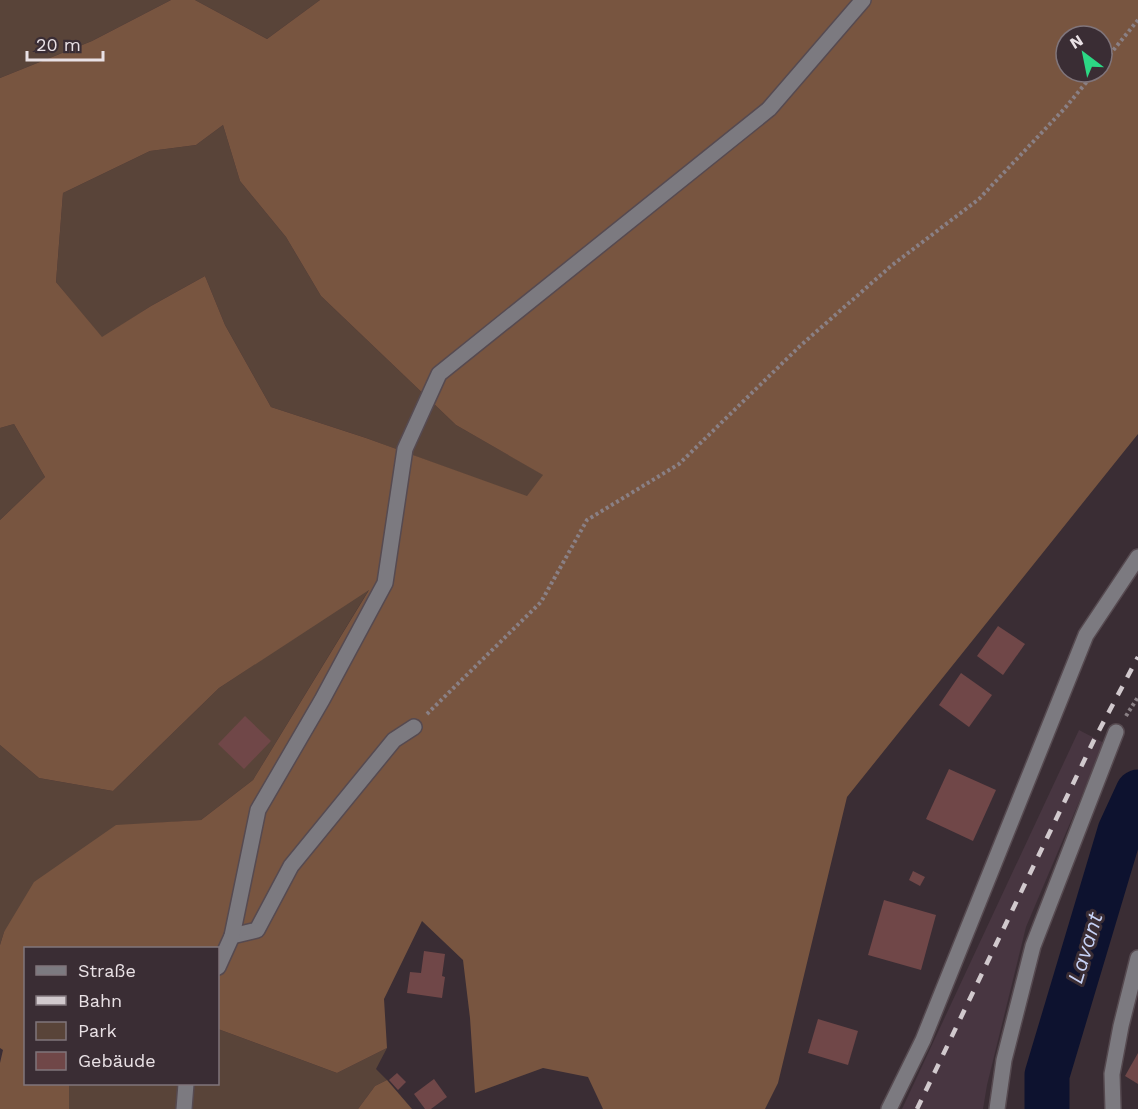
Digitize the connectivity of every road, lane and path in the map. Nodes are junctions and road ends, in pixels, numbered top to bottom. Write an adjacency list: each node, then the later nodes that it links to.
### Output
1 (863, 0): 8 (street)
2 (1138, 20): 3 (path)
3 (1114, 49)
4 (1085, 84): 6 (path)
5 (1138, 557): 13 (street)
6 (414, 727): 8 (street)
7 (1116, 732): 14 (street)
8 (232, 936): 10 (street)
9 (1138, 958): 15 (street)
10 (219, 965)
11 (186, 1085): 12 (street)
12 (184, 1109)
13 (889, 1109)
14 (997, 1109)
15 (1113, 1109)

